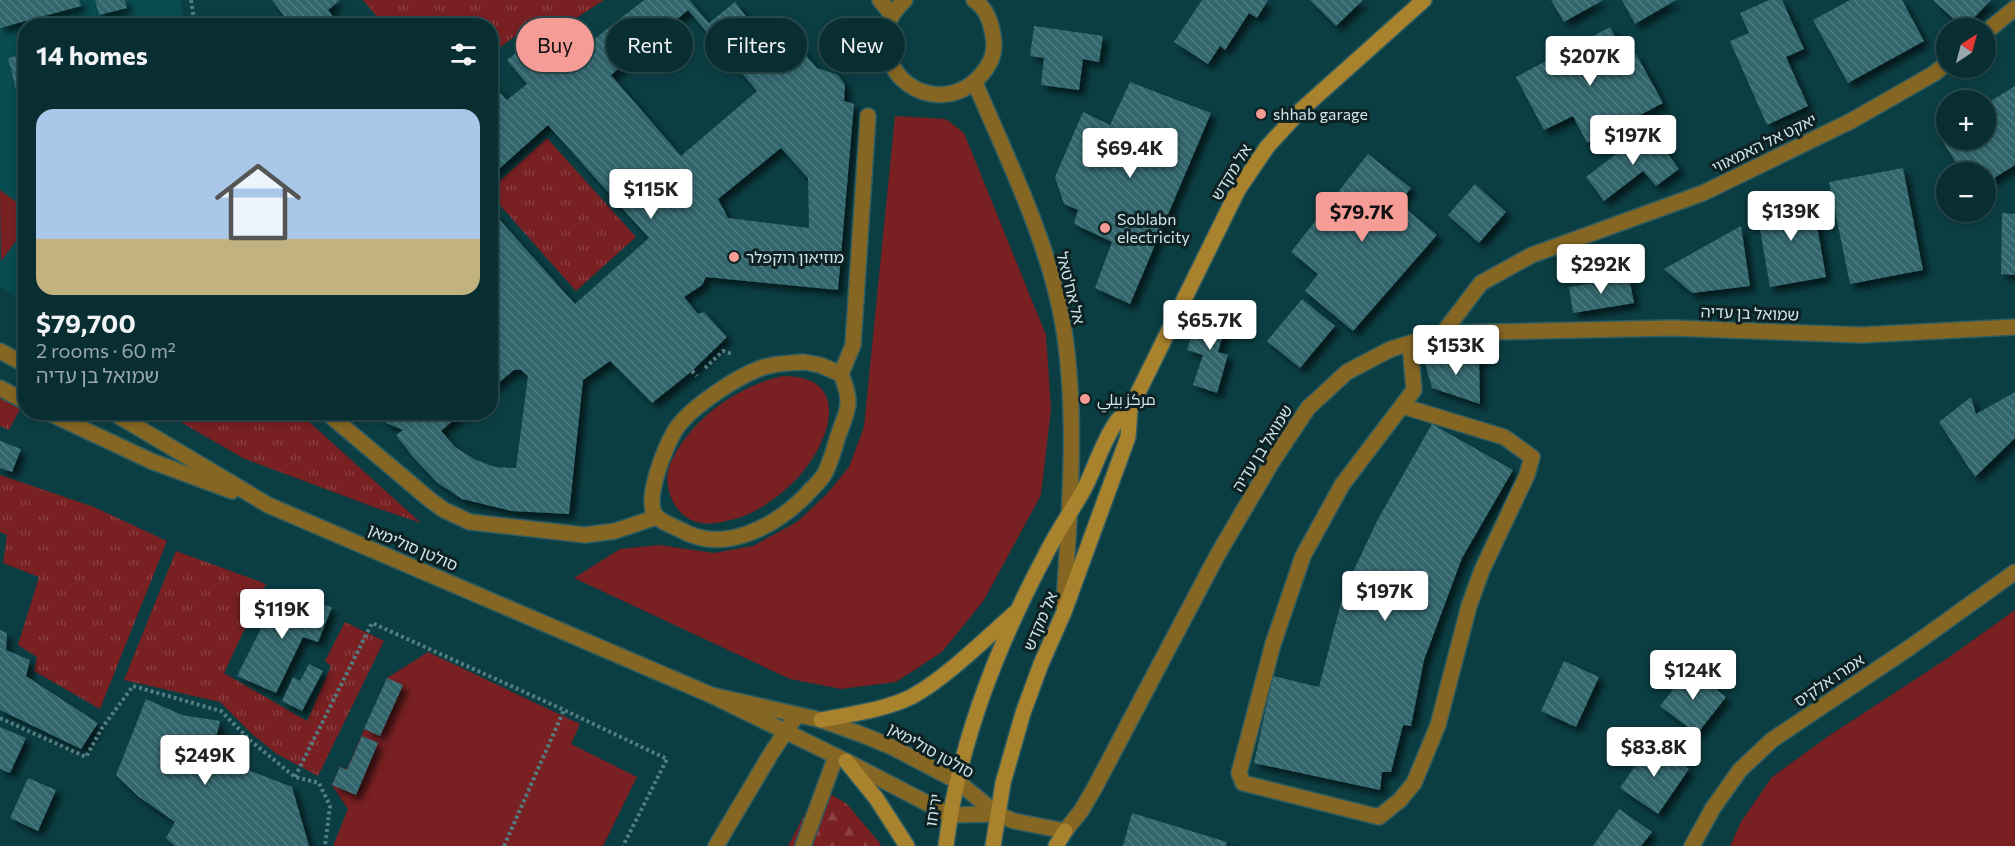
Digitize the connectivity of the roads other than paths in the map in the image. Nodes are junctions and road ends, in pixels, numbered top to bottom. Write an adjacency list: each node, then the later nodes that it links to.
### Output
1 (880, 0): 6 (street)
2 (905, 0): 6 (street)
3 (1424, 0): 20 (main road, אל מקדש)
4 (977, 1): 9 (street)
5 (2015, 8): 7 (street)
6 (892, 15): 9 (street)
7 (1996, 24)
8 (1936, 72): 12 (street, יאקט אל האמאווי)
9 (975, 83): 25 (street, אל אח'טאל)
10 (868, 116): 16 (street)
11 (2015, 327): 12 (street, שמואל בן עדיה)
12 (1443, 333): 13 (street, שמואל בן עדיה)
13 (1410, 344): 19 (street); 38 (street, שמואל בן עדיה)
14 (0, 351): 15 (street)
15 (18, 360)
16 (841, 374): 26 (street); 26 (street)
17 (0, 388): 18 (street)
18 (18, 398)
19 (1402, 406): 19 (street)
20 (1130, 409): 25 (main road, אל מקדש); 29 (main road, אל מקדש)
21 (64, 420): 24 (street)
22 (125, 420): 24 (street, סולטן סולימאן)
23 (335, 420): 26 (street)
24 (268, 505): 30 (street, סולטן סולימאן)
25 (1069, 515): 28 (main road, אל מקדש); 29 (street, אל אח'טאל)
26 (657, 517)
27 (2015, 572): 45 (street, אמרו אלקיס)
28 (1018, 610): 32 (main road); 35 (main road, אל מקדש)
29 (1064, 612): 36 (main road, אל מקדש)
30 (711, 695): 31 (street, סולטן סולימאן); 33 (street, סולטן סולימאן)
31 (797, 715): 32 (street, סולטן סולימאן); 33 (street)
32 (821, 720): 35 (street, סולטן סולימאן)
33 (787, 732): 34 (street, סולטן סולימאן); 39 (street)
34 (841, 758): 37 (street, סולטן סולימאן); 40 (street); 41 (main road)
35 (957, 781): 36 (street, סולטן סולימאן); 37 (main road, יריחו)
36 (998, 814): 37 (street); 38 (street); 43 (main road)
37 (950, 816): 42 (main road, יריחו)
38 (1066, 838): 44 (main road)
39 (716, 846)
40 (803, 846)
41 (907, 846)
42 (946, 846)
43 (993, 846)
44 (1056, 846)
45 (1692, 846)

